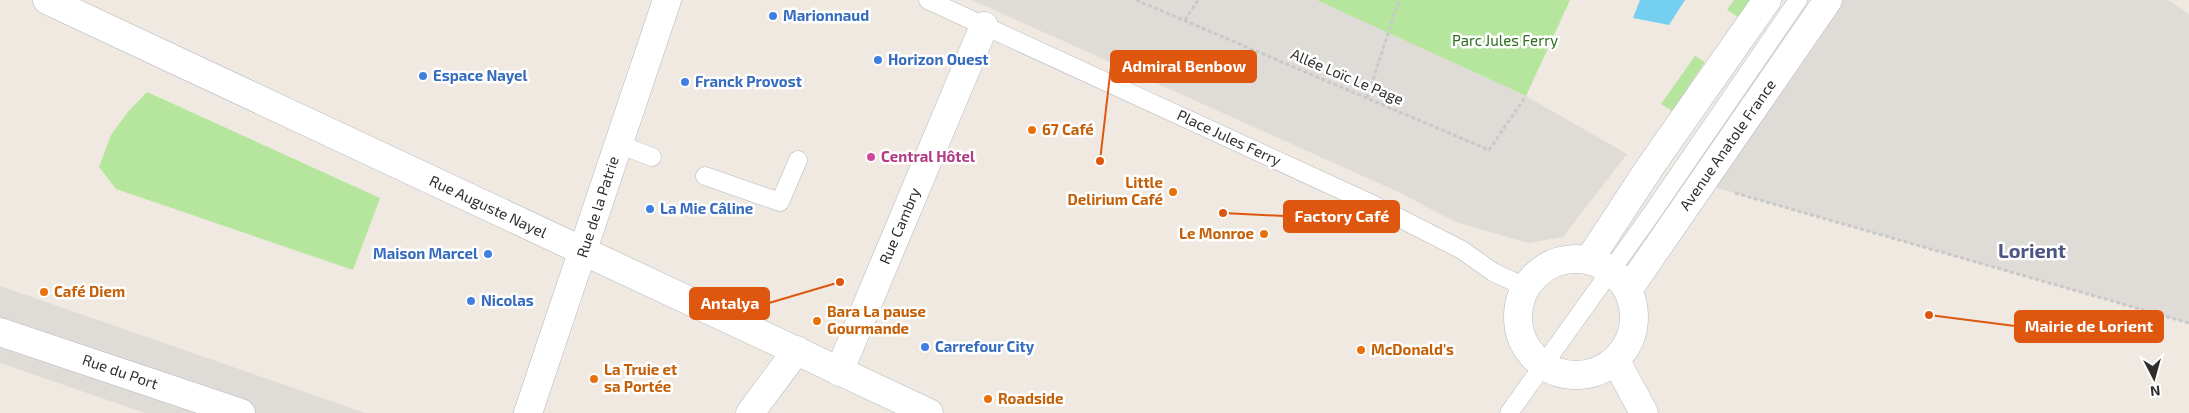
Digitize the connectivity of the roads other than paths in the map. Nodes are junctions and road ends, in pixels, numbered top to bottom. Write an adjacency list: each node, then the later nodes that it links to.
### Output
1 (46, 0): 12 (street, Rue Auguste Nayel)
2 (667, 0): 8 (street, Rue de la Patrie)
3 (928, 0): 7 (lane, Place Jules Ferry)
4 (1767, 0): 13 (street)
5 (1798, 0): 13 (lane, Avenue Anatole France)
6 (1828, 0): 13 (street, Avenue Anatole France)
7 (984, 26): 14 (lane, Place Jules Ferry); 19 (street, Rue Cambry)
8 (618, 144): 9 (lane); 12 (street, Rue de la Patrie)
9 (652, 158)
10 (798, 160): 11 (lane)
11 (705, 176)
12 (583, 252): 16 (street, Rue Auguste Nayel); 21 (street, Rue de la Patrie)
13 (1609, 273): 14 (street); 17 (street); 18 (lane)
14 (1525, 287): 18 (street)
15 (0, 332): 20 (street, Rue du Port)
16 (797, 350): 19 (street, Rue Auguste Nayel); 22 (street)
17 (1616, 361): 18 (street); 25 (street)
18 (1543, 367): 24 (lane)
19 (839, 372): 23 (street, Rue Auguste Nayel)
20 (241, 413)
21 (528, 413)
22 (750, 413)
23 (929, 413)
24 (1509, 413)
25 (1644, 413)

